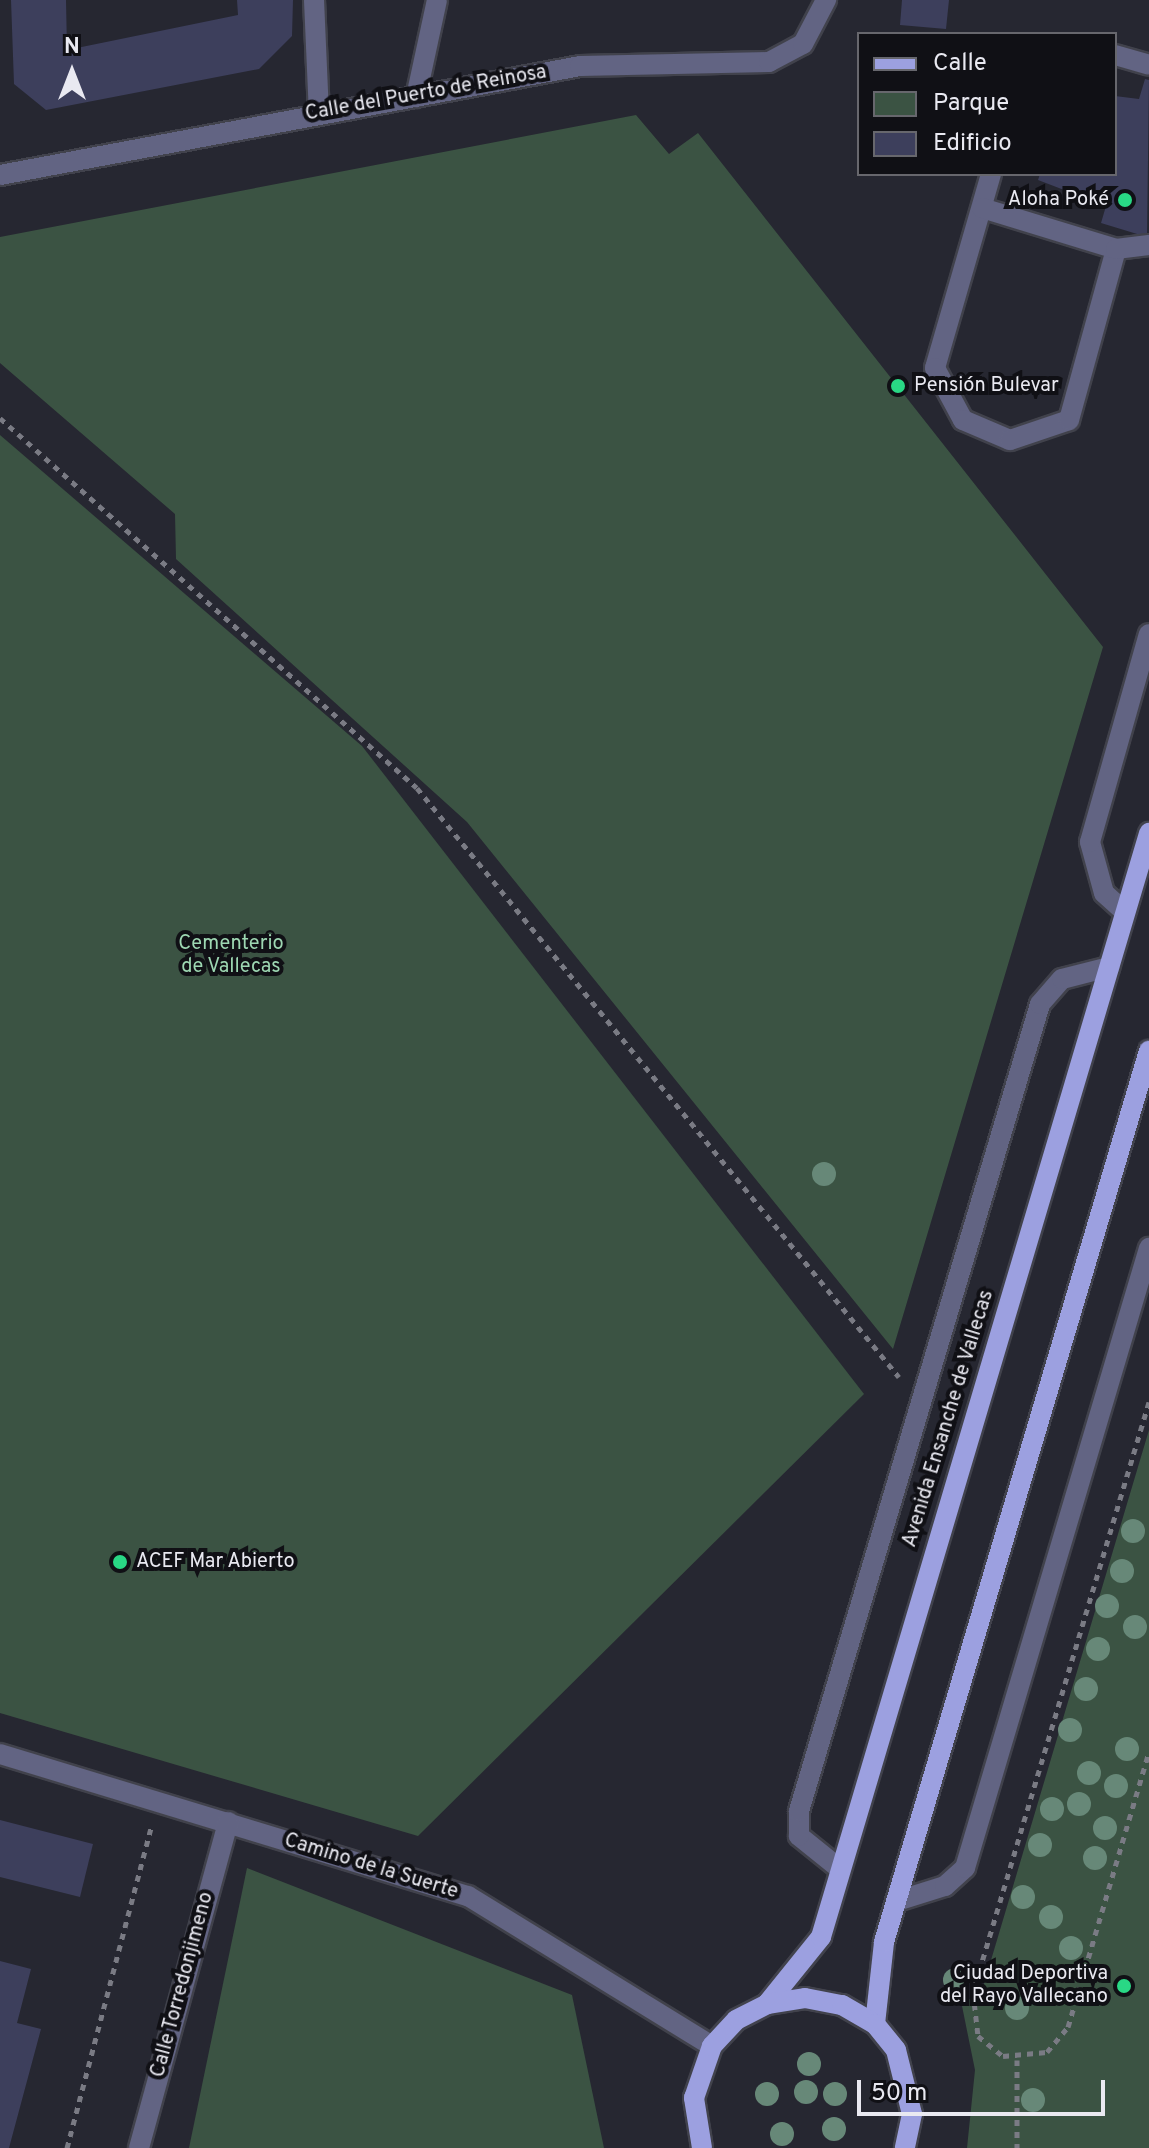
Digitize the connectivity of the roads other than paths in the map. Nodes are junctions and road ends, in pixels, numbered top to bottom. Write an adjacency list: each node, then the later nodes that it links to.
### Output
1 (314, 0): 7 (street)
2 (437, 0): 6 (street)
3 (826, 0): 6 (street, Calle del Puerto de Reinosa)
4 (1117, 56): 5 (street)
5 (1149, 65)
6 (416, 97): 7 (street, Calle del Puerto de Reinosa)
7 (319, 113): 8 (street, Calle del Puerto de Reinosa)
8 (0, 175)
9 (990, 176): 10 (street)
10 (982, 208): 12 (street); 12 (street)
11 (1149, 245): 12 (street)
12 (1116, 249)
13 (1149, 634): 15 (street)
14 (1149, 833): 15 (main road, Avenida Ensanche de Vallecas)
15 (1125, 912): 16 (main road, Avenida Ensanche de Vallecas)
16 (1109, 967): 21 (main road, Avenida Ensanche de Vallecas); 21 (street)
17 (1149, 1051): 22 (main road)
18 (1149, 1248): 22 (street)
19 (0, 1754): 20 (street, Camino de la Suerte)
20 (228, 1822): 25 (street, Camino de la Suerte); 26 (street, Calle Torredonjimeno)
21 (840, 1869): 23 (main road, Avenida Ensanche de Vallecas)
22 (897, 1901): 24 (main road)
23 (767, 2004): 24 (main road, Avenida Ensanche de Vallecas); 25 (main road, Avenida Ensanche de Vallecas)
24 (875, 2024): 28 (main road)
25 (712, 2046): 27 (main road, Avenida Ensanche de Vallecas)
26 (139, 2148)
27 (702, 2148)
28 (905, 2148)

